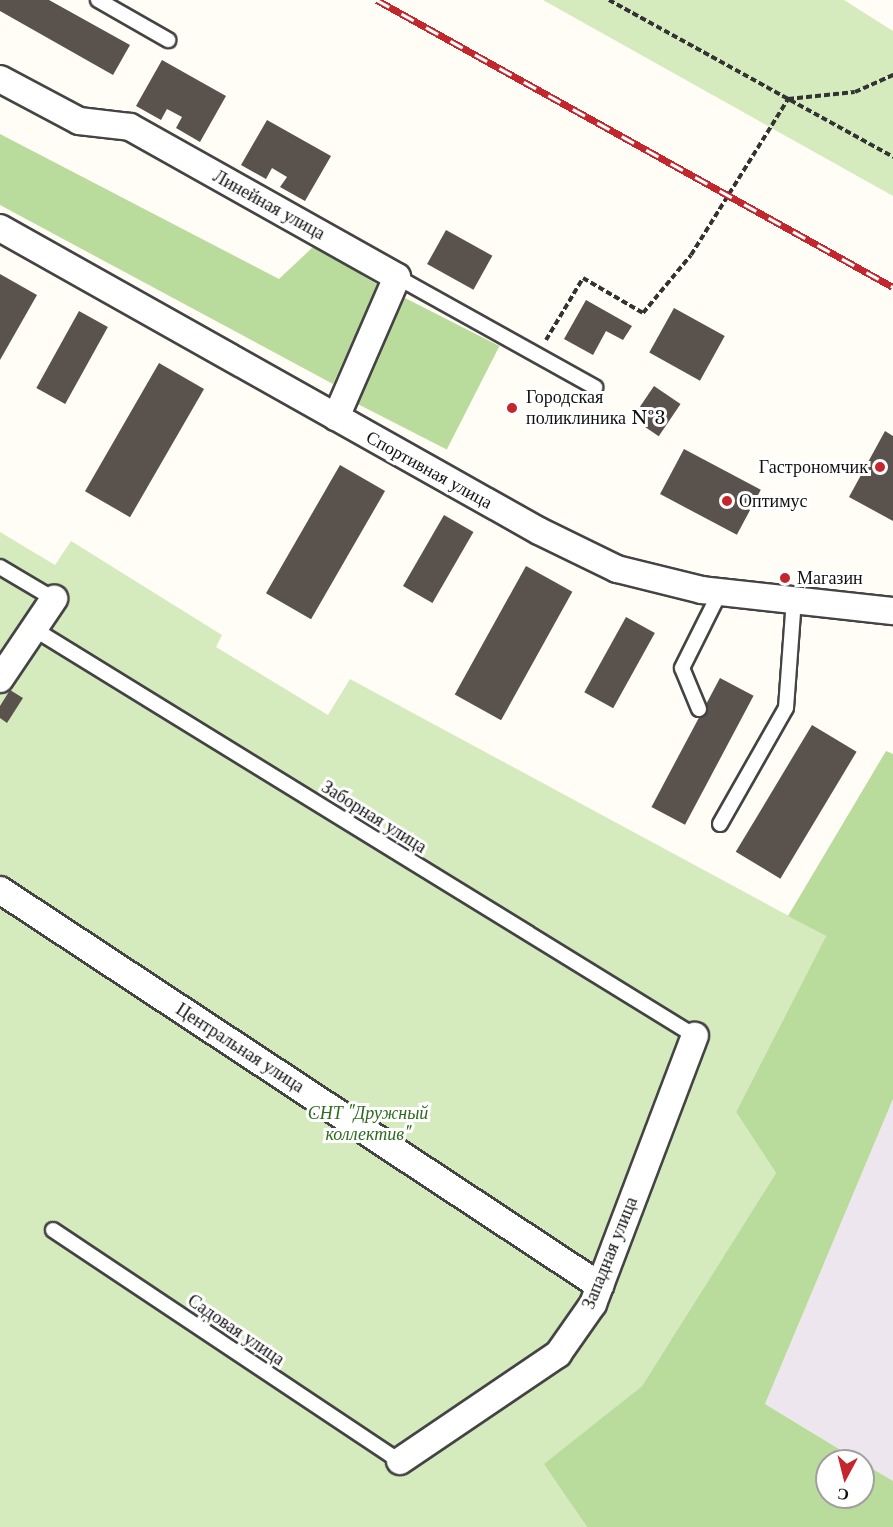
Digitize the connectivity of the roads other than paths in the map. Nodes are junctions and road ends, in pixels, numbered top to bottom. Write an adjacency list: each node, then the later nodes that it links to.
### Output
1 (98, 0): 2 (lane)
2 (168, 40)
3 (0, 79): 5 (street, Линейная улица)
4 (0, 228): 7 (street, Спортивная улица)
5 (397, 277): 6 (lane); 7 (street)
6 (595, 387)
7 (336, 417): 9 (street, Спортивная улица)
8 (0, 567): 10 (lane)
9 (720, 592): 11 (street, Спортивная улица); 15 (lane)
10 (54, 599): 13 (street)
11 (794, 600): 12 (street, Спортивная улица); 16 (lane)
12 (893, 611)
13 (34, 629): 14 (street); 18 (lane, Заборная улица)
14 (0, 679)
15 (699, 709)
16 (720, 824)
17 (0, 890): 20 (street, Центральная улица)
18 (695, 1036): 20 (street, Западная улица)
19 (53, 1230): 21 (lane, Садовая улица)
20 (600, 1286): 21 (street, Западная улица)
21 (400, 1461)

